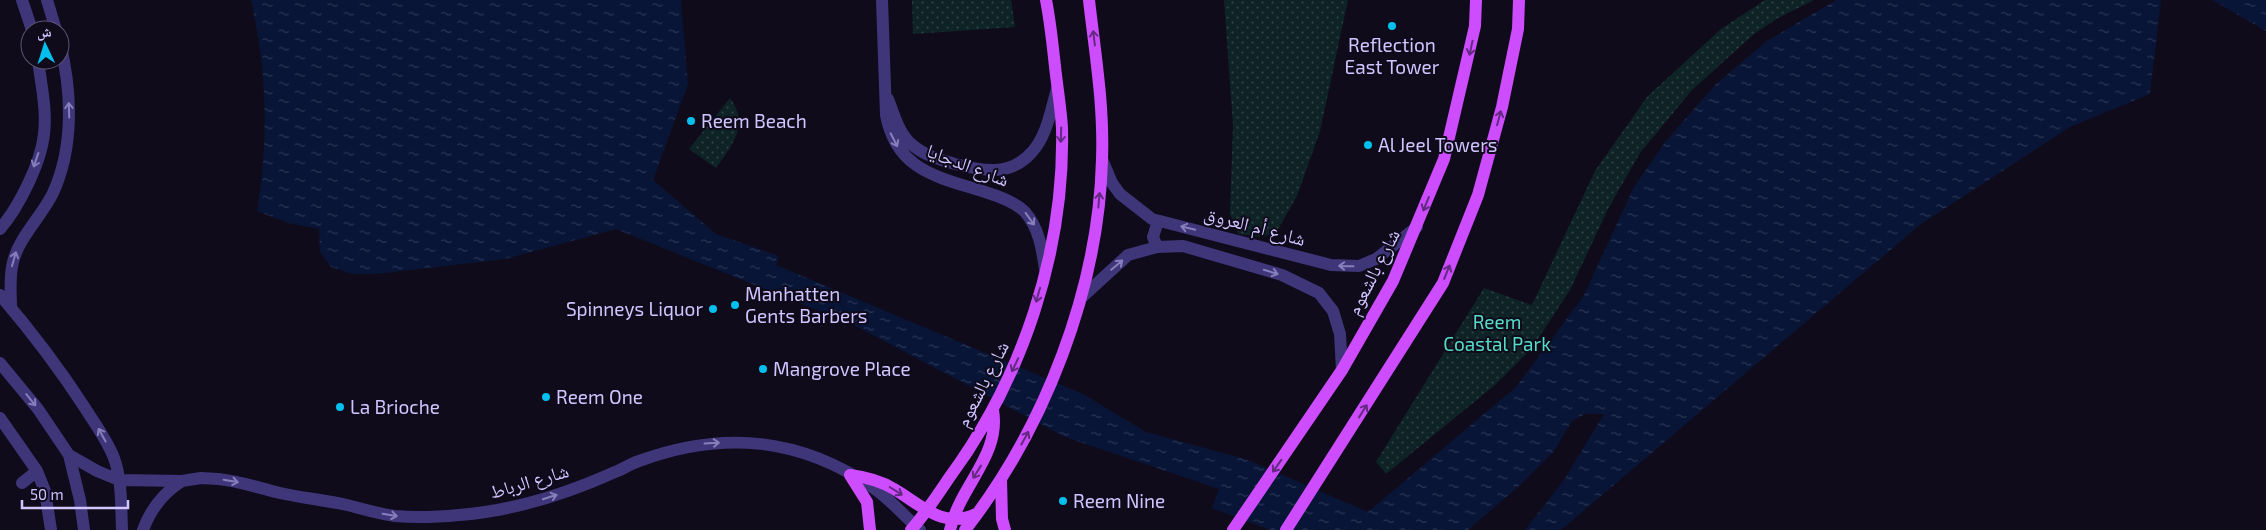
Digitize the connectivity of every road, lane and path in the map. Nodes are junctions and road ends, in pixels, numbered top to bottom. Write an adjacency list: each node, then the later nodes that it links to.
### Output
1 (22, 0): 8 (street)
2 (47, 0): 9 (street)
3 (882, 0): 13 (street, شارع الدجايا)
4 (1046, 0): 12 (main road, شارع بالشعوم)
5 (1089, 0): 14 (main road, one-way to 5)
6 (1476, 0): 16 (main road, شارع بالشعوم, one-way to 16)
7 (1519, 0): 46 (main road, one-way to 7)
8 (29, 20)
9 (53, 20)
10 (39, 70): 17 (street, one-way to 17)
11 (64, 70): 22 (street, one-way to 11)
12 (1057, 89): 13 (street, شارع الدجايا); 19 (main road, شارع بالشعوم, one-way to 19)
13 (886, 93): 19 (street, شارع الدجايا, one-way to 19)
14 (1102, 159): 15 (street, شارع أم العروق); 21 (main road, one-way to 14)
15 (1158, 221): 16 (street, شارع أم العروق, one-way to 15); 18 (street)
16 (1417, 227): 24 (main road, شارع بالشعوم)
17 (0, 229)
18 (1156, 247): 21 (street, شارع أم العروق, one-way to 18); 24 (street, شارع أم العروق, one-way to 24)
19 (1045, 269): 25 (main road, شارع بالشعوم, one-way to 25)
20 (0, 295): 22 (street)
21 (1081, 298): 32 (main road, one-way to 21)
22 (11, 308): 31 (street, one-way to 22)
23 (0, 363): 27 (street, one-way to 27)
24 (1342, 370): 45 (main road, شارع بالشعوم, one-way to 45)
25 (993, 410): 35 (main road, شارع بالشعوم); 36 (main road, one-way to 36)
26 (0, 418): 28 (street)
27 (69, 455): 31 (street); 39 (street)
28 (35, 468): 30 (street); 38 (street)
29 (850, 474): 33 (street, شارع الرباط, one-way to 29); 35 (main road, one-way to 35); 37 (street, شارع الرباط); 42 (main road)
30 (19, 479)
31 (119, 480): 33 (street, شارع الرباط); 40 (street)
32 (1001, 480): 34 (main road); 44 (main road)
33 (182, 481): 41 (street)
34 (984, 507): 36 (main road); 43 (main road)
35 (925, 512): 36 (main road); 37 (main road, شارع بالشعوم)
36 (951, 526)
37 (915, 528)
38 (51, 530)
39 (84, 530)
40 (122, 530)
41 (143, 530)
42 (870, 530)
43 (966, 530)
44 (1005, 530)
45 (1233, 530)
46 (1286, 530)

